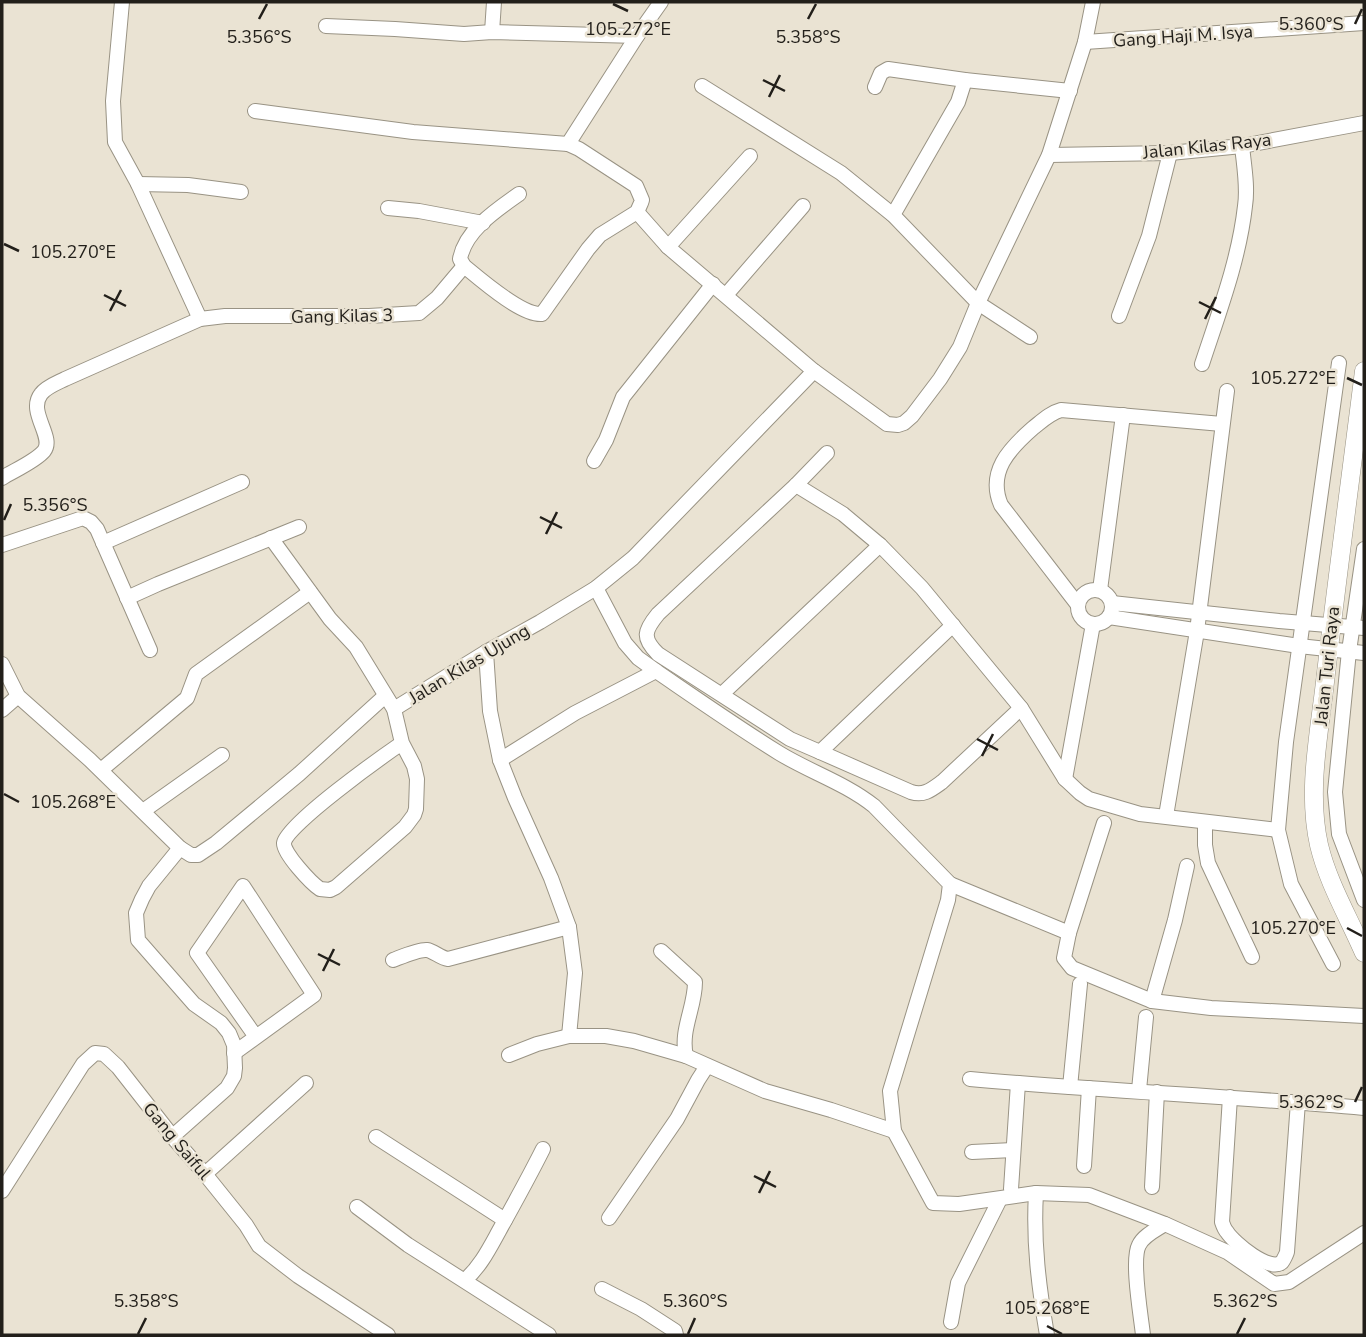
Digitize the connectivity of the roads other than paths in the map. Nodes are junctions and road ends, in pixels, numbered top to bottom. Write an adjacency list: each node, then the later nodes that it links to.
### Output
1 (122, 2): 21 (street)
2 (494, 2): 7 (street)
3 (661, 2): 8 (street)
4 (1093, 2): 9 (street)
5 (1364, 23): 9 (street, Gang Haji M. Isya)
6 (326, 26): 7 (street)
7 (492, 32): 8 (street)
8 (636, 36): 16 (street)
9 (1085, 42): 13 (street)
10 (965, 80): 12 (street); 13 (street); 27 (street)
11 (702, 86): 27 (street)
12 (875, 87)
13 (1070, 91): 19 (street)
14 (255, 111): 16 (street)
15 (1364, 123): 17 (street, Jalan Kilas Raya)
16 (568, 144): 26 (street)
17 (1242, 146): 18 (street, Jalan Kilas Raya); 38 (street)
18 (1170, 153): 19 (street, Jalan Kilas Raya); 34 (street)
19 (1049, 155): 33 (street)
20 (750, 156): 29 (street)
21 (138, 184): 22 (street); 35 (street)
22 (241, 192)
23 (520, 194): 28 (street)
24 (803, 206): 32 (street)
25 (388, 208): 28 (street)
26 (637, 212): 29 (street); 30 (street)
27 (893, 215): 33 (street)
28 (483, 223): 30 (street)
29 (668, 247): 31 (street)
30 (464, 267): 35 (street, Gang Kilas 3)
31 (713, 285): 32 (street); 45 (street)
32 (726, 295): 39 (street)
33 (978, 303): 36 (street); 39 (street)
34 (1119, 316)
35 (200, 319): 46 (street, Gang Kilas 3)
36 (1030, 337)
37 (1339, 363): 62 (street)
38 (1202, 364)
39 (814, 371): 55 (street, Jalan Kilas Ujung)
40 (1364, 371): 65 (street, Jalan Turi Raya)
41 (1227, 391): 43 (street)
42 (1124, 415): 43 (street); 56 (street); 59 (street)
43 (1222, 425): 61 (street)
44 (827, 453): 48 (street)
45 (594, 461)
46 (2, 478)
47 (242, 482): 51 (street)
48 (796, 485): 53 (street); 76 (street)
49 (299, 527): 50 (street)
50 (271, 537): 57 (street); 58 (street)
51 (103, 543): 52 (street); 58 (street)
52 (2, 545)
53 (880, 545): 64 (street); 76 (street)
54 (1364, 550): 66 (street)
55 (596, 588): 71 (street, Jalan Kilas Ujung); 75 (street)
56 (1100, 590): 59 (street); 60 (street)
57 (310, 592): 78 (street); 85 (street)
58 (128, 598): 70 (street)
59 (1078, 604): 63 (street)
60 (1111, 610): 61 (street); 63 (street); 67 (street)
61 (1199, 612): 62 (street); 67 (street)
62 (1303, 622): 65 (street); 68 (street)
63 (1093, 624): 86 (street)
64 (953, 625): 79 (street); 82 (street)
65 (1331, 625): 66 (street); 69 (street, Jalan Turi Raya)
66 (1358, 627): 72 (street)
67 (1197, 631): 68 (street); 88 (street)
68 (1299, 646): 69 (street); 91 (street)
69 (1329, 649): 72 (street); 99 (street, Jalan Turi Raya)
70 (149, 650)
71 (486, 652): 78 (street, Jalan Kilas Ujung); 84 (street)
72 (1349, 652): 73 (street); 95 (street)
73 (1364, 653)
74 (2, 664): 77 (street)
75 (656, 671): 84 (street); 94 (street)
76 (722, 694): 82 (street)
77 (18, 696): 80 (street); 85 (street)
78 (390, 702): 81 (street, Jalan Kilas Ujung); 92 (street)
79 (1021, 708): 82 (street); 86 (street)
80 (2, 710)
81 (402, 743): 81 (street, Jalan Kilas Ujung)
82 (820, 752)
83 (222, 755): 87 (street)
84 (500, 760): 96 (street)
85 (101, 770): 87 (street)
86 (1065, 779): 88 (street)
87 (143, 811): 92 (street)
88 (1166, 816): 89 (street)
89 (1205, 822): 91 (street); 100 (street)
90 (1104, 823): 97 (street)
91 (1278, 830): 102 (street)
92 (180, 848): 109 (street)
93 (1186, 866): 104 (street)
94 (950, 884): 97 (street); 123 (street)
95 (1364, 900)
96 (569, 927): 101 (street); 107 (street)
97 (1069, 933): 104 (street)
98 (661, 951): 111 (street)
99 (1364, 953)
100 (1252, 957)
101 (393, 960)
102 (1333, 964)
103 (1080, 985): 116 (street)
104 (1152, 1001): 105 (street)
105 (1364, 1016)
106 (1146, 1017): 118 (street)
107 (569, 1036): 110 (street); 111 (street)
108 (257, 1037): 108 (street); 109 (street)
109 (234, 1053): 124 (street)
110 (509, 1055)
111 (686, 1056): 112 (street)
112 (707, 1066): 123 (street); 136 (street)
113 (970, 1079): 115 (street)
114 (306, 1083): 130 (street)
115 (1018, 1083): 116 (street); 127 (street)
116 (1070, 1087): 117 (street)
117 (1089, 1088): 118 (street); 129 (street)
118 (1139, 1090): 119 (street)
119 (1157, 1092): 120 (street); 131 (street)
120 (1230, 1097): 121 (street); 121 (street)
121 (1298, 1102): 122 (street)
122 (1364, 1108)
123 (894, 1131): 134 (street)
124 (173, 1136): 130 (street, Gang Saiful); 132 (street, Gang Saiful)
125 (376, 1137): 137 (street)
126 (543, 1149): 137 (street)
127 (1013, 1150): 128 (street); 134 (street)
128 (972, 1152)
129 (1084, 1166)
130 (205, 1174): 143 (street, Gang Saiful)
131 (1153, 1187)
132 (2, 1191)
133 (1036, 1193): 134 (street); 138 (street); 146 (street)
134 (1005, 1194): 142 (street)
135 (357, 1207): 140 (street)
136 (609, 1218)
137 (505, 1220): 140 (street)
138 (1165, 1224): 139 (street); 147 (street)
139 (1364, 1233)
140 (465, 1280): 144 (street)
141 (602, 1289): 145 (street)
142 (951, 1322)
143 (383, 1334)
144 (549, 1335)
145 (676, 1335)
146 (1047, 1335)
147 (1143, 1335)

